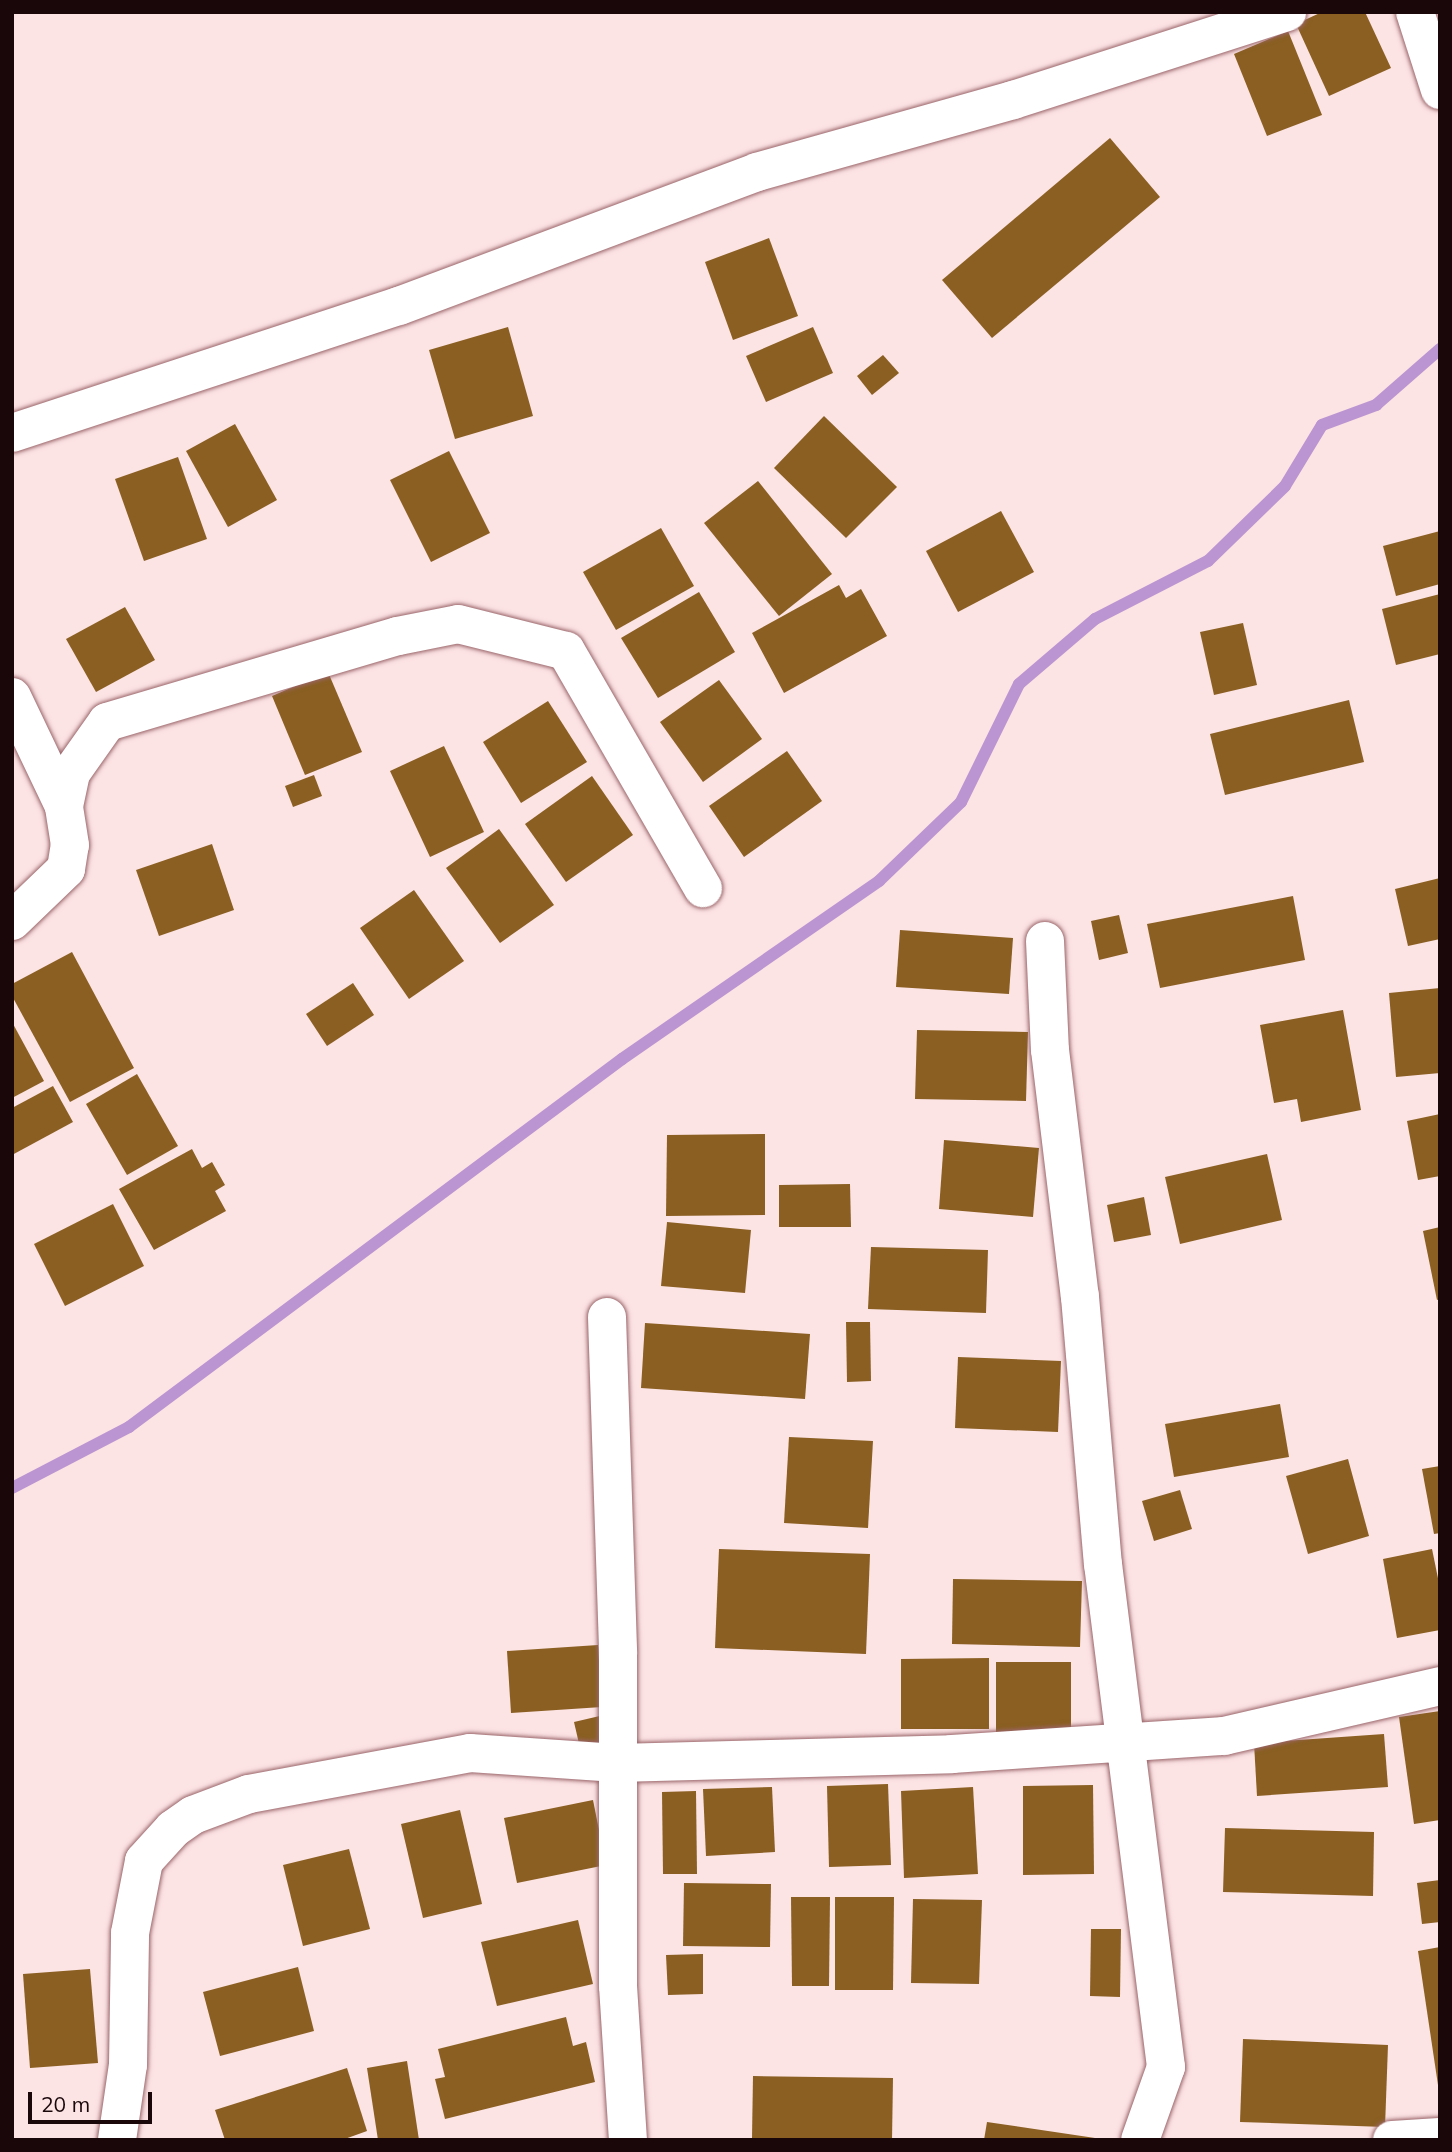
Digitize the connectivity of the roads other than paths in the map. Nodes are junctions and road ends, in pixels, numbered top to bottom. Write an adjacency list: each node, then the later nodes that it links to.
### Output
1 (1287, 12): 4 (street)
2 (1415, 12): 3 (street)
3 (1440, 90)
4 (12, 433)
5 (12, 697): 6 (street)
6 (64, 806): 7 (street); 8 (street)
7 (703, 888)
8 (12, 921)
9 (1045, 941): 12 (street)
10 (607, 1317): 13 (street)
11 (1440, 1686): 12 (street)
12 (1123, 1742): 13 (street); 17 (street)
13 (617, 1763): 15 (street); 16 (street)
14 (1440, 2137): 18 (street)
15 (117, 2140)
16 (628, 2140)
17 (1140, 2140)
18 (1392, 2140)

